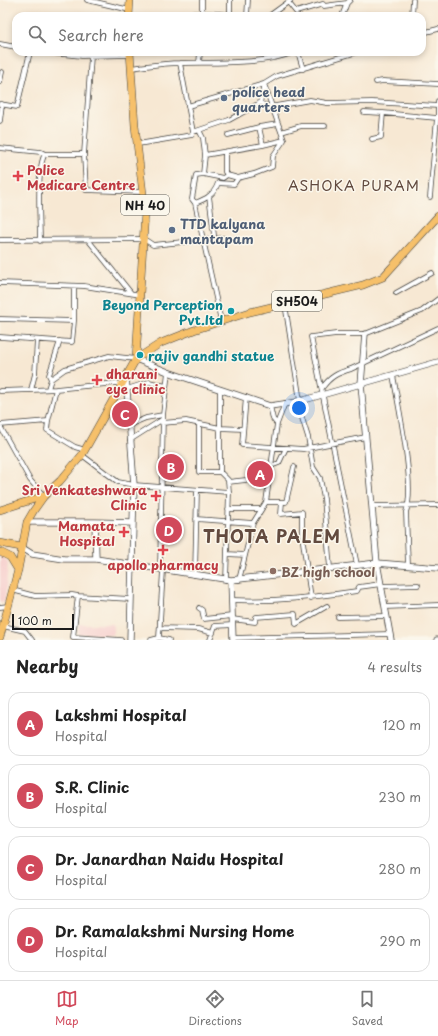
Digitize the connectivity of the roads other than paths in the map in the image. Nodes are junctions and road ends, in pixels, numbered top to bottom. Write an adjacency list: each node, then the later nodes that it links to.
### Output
1 (87, 0): 9 (street)
2 (130, 0): 10 (main road)
3 (202, 0): 11 (street)
4 (230, 0): 12 (street)
5 (248, 0): 13 (street)
6 (413, 0): 18 (street)
7 (289, 1): 14 (street); 15 (street)
8 (348, 2): 16 (street); 17 (street)
9 (127, 12)
10 (130, 12)
11 (202, 12)
12 (230, 12)
13 (246, 12)
14 (274, 12)
15 (296, 12)
16 (301, 12)
17 (344, 12)
18 (412, 12)
19 (438, 29): 20 (street)
20 (426, 32)
21 (0, 44): 22 (street)
22 (12, 46)
23 (29, 56): 41 (street)
24 (91, 56): 63 (street)
25 (130, 56): 32 (main road, NH 40)
26 (200, 56): 31 (street)
27 (284, 56): 31 (street)
28 (299, 56): 33 (street)
29 (344, 56): 33 (street)
30 (180, 63): 31 (street); 32 (street); 42 (street)
31 (199, 63)
32 (131, 68): 58 (main road, NH 40)
33 (303, 69): 37 (street)
34 (2, 72): 35 (street)
35 (0, 82)
36 (376, 82): 38 (street)
37 (264, 84): 40 (street); 42 (street); 44 (street)
38 (438, 84)
39 (438, 101): 43 (street)
40 (260, 103): 44 (street); 52 (street)
41 (1, 104): 48 (street)
42 (188, 106): 53 (street)
43 (438, 106): 44 (street); 47 (street)
44 (273, 107): 49 (street)
45 (364, 112): 46 (street)
46 (382, 113): 47 (street); 56 (street)
47 (437, 118): 70 (street)
48 (0, 121)
49 (278, 124): 51 (street); 54 (street)
50 (325, 126): 54 (street)
51 (259, 127): 55 (street); 59 (street)
52 (199, 130): 53 (street); 64 (street)
53 (193, 132): 58 (street)
54 (281, 132): 57 (street)
55 (228, 135)
56 (372, 139)
57 (284, 140): 59 (street); 67 (street)
58 (138, 144): 68 (main road, NH 40)
59 (263, 145): 61 (street)
60 (0, 148): 62 (street)
61 (225, 152): 64 (street); 66 (street)
62 (45, 154): 63 (street); 78 (street)
63 (84, 154): 68 (street)
64 (205, 155): 65 (street)
65 (203, 174): 66 (street); 71 (street)
66 (227, 175): 67 (street)
67 (238, 178): 69 (street)
68 (143, 192): 75 (main road, NH 40)
69 (209, 196): 71 (street); 73 (street)
70 (430, 197)
71 (195, 203): 77 (street)
72 (438, 216): 87 (main road, SH504)
73 (214, 235)
74 (223, 238): 77 (street)
75 (144, 239): 77 (street); 79 (street); 85 (main road, NH 40)
76 (0, 240): 78 (street)
77 (202, 240): 90 (street)
78 (40, 241): 79 (street)
79 (89, 241): 83 (street)
80 (432, 273): 84 (street)
81 (0, 283): 82 (street)
82 (74, 287): 83 (street); 89 (street)
83 (131, 293): 85 (street)
84 (396, 293)
85 (141, 295): 96 (main road, NH 40)
86 (438, 299): 92 (street)
87 (285, 304): 90 (main road, SH504); 112 (street)
88 (0, 319): 89 (street)
89 (74, 320): 95 (street)
90 (221, 321): 96 (main road, SH504)
91 (438, 328): 98 (street)
92 (365, 334): 98 (street); 110 (street)
93 (0, 337): 94 (street)
94 (37, 340): 95 (street); 108 (street)
95 (60, 341): 101 (street)
96 (136, 359): 99 (street); 101 (street); 104 (main road)
97 (438, 362): 100 (street)
98 (363, 363): 102 (street); 110 (street)
99 (168, 372): 103 (street); 107 (street)
100 (393, 375): 102 (street); 144 (street)
101 (51, 379): 105 (street)
102 (361, 384): 110 (street); 123 (street)
103 (166, 386): 104 (street); 115 (street)
104 (124, 387): 106 (street); 120 (street); 129 (main road)
105 (48, 389): 106 (street); 108 (street)
106 (56, 389): 116 (street)
107 (220, 389): 111 (street); 121 (street)
108 (31, 390): 109 (street)
109 (0, 391)
110 (323, 391): 112 (street); 125 (street)
111 (246, 398): 114 (street); 122 (street)
112 (298, 401): 113 (street); 128 (street)
113 (285, 403): 114 (street); 118 (street)
114 (270, 406): 118 (street)
115 (162, 419): 117 (street); 120 (street); 124 (street); 136 (street)
116 (48, 421): 119 (street); 129 (street)
117 (199, 424): 121 (street); 132 (street)
118 (277, 424): 126 (street)
119 (0, 425): 139 (street)
120 (129, 426): 124 (street)
121 (220, 428): 122 (street); 132 (street)
122 (243, 429): 126 (street)
123 (366, 437): 125 (street); 143 (street)
124 (130, 440): 135 (street)
125 (332, 444): 128 (street); 162 (street)
126 (274, 447): 127 (street); 130 (street)
127 (286, 448): 128 (street); 130 (street)
128 (310, 448): 164 (street)
129 (84, 453): 135 (street); 139 (main road)
130 (271, 466): 140 (street)
131 (294, 467): 141 (street)
132 (220, 472): 134 (street)
133 (246, 480): 134 (street)
134 (228, 482): 138 (street)
135 (134, 485): 136 (street); 152 (street)
136 (162, 487): 137 (street); 166 (street)
137 (197, 490): 138 (street); 148 (street)
138 (229, 492): 145 (street)
139 (44, 496): 146 (main road); 149 (main road)
140 (266, 502): 141 (street); 147 (street)
141 (282, 502): 168 (street)
142 (438, 505): 144 (street)
143 (372, 506): 144 (street); 160 (street)
144 (409, 506): 163 (street)
145 (228, 509): 147 (street); 151 (street)
146 (0, 510)
147 (261, 510): 153 (street)
148 (196, 519): 151 (street); 169 (street)
149 (27, 522): 150 (street); 155 (main road)
150 (96, 522): 152 (street); 159 (street)
151 (228, 522): 153 (street); 157 (street)
152 (132, 523): 161 (street)
153 (253, 523): 158 (street)
154 (0, 544): 155 (main road)
155 (21, 547): 159 (street); 167 (main road)
156 (0, 552): 167 (main road)
157 (227, 554): 158 (street); 170 (street)
158 (245, 554): 171 (street)
159 (96, 559): 161 (street)
160 (377, 563): 162 (street); 163 (street); 172 (street)
161 (131, 565): 166 (street); 177 (street)
162 (357, 565): 164 (street)
163 (408, 566): 165 (street)
164 (330, 568): 168 (street)
165 (438, 568)
166 (162, 569): 169 (street); 189 (street)
167 (18, 570): 174 (main road)
168 (307, 571): 171 (street); 176 (street)
169 (195, 575): 170 (street)
170 (228, 580): 171 (street); 178 (street)
171 (239, 580)
172 (381, 585): 173 (street); 176 (street); 183 (street)
173 (418, 585)
174 (12, 590): 175 (street); 180 (main road)
175 (78, 596): 177 (street); 198 (street)
176 (311, 598): 178 (street)
177 (130, 599): 199 (street)
178 (232, 600): 187 (street)
179 (438, 605): 183 (street)
180 (8, 606): 182 (street); 188 (main road)
181 (327, 606): 187 (street)
182 (0, 607)
183 (385, 607): 185 (street)
184 (199, 608): 187 (street)
185 (387, 616): 186 (street); 193 (street)
186 (338, 617)
187 (232, 620): 190 (street); 196 (street)
188 (3, 626): 192 (main road); 197 (street)
189 (160, 628): 190 (street); 194 (street)
190 (213, 633): 202 (street)
191 (335, 634): 193 (street); 195 (street); 203 (street)
192 (0, 637)
193 (391, 637)
194 (159, 638): 200 (street); 201 (street)
195 (310, 638): 196 (street)
196 (233, 639)
197 (32, 640)
198 (121, 640)
199 (130, 640)
200 (150, 640)
201 (169, 640)
202 (210, 640)
203 (335, 640)

